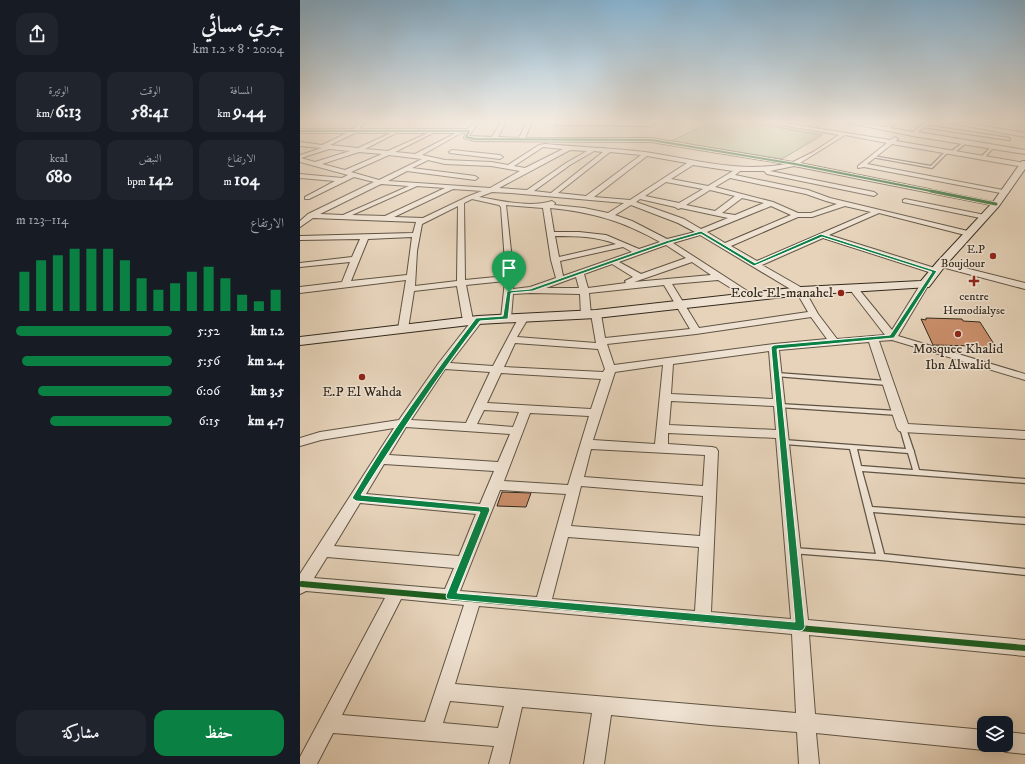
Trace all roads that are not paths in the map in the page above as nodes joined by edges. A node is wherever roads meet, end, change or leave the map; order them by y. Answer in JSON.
{"nodes":[{"id":1,"x":334,"y":158,"type":"edge"},
{"id":2,"x":379,"y":158,"type":"edge"},
{"id":3,"x":422,"y":158,"type":"edge"},
{"id":4,"x":440,"y":158,"type":"edge"},
{"id":5,"x":497,"y":158,"type":"edge"},
{"id":6,"x":523,"y":158,"type":"edge"},
{"id":7,"x":550,"y":158,"type":"edge"},
{"id":8,"x":579,"y":158,"type":"edge"},
{"id":9,"x":600,"y":158,"type":"edge"},
{"id":10,"x":641,"y":158,"type":"edge"},
{"id":11,"x":667,"y":158,"type":"edge"},
{"id":12,"x":768,"y":158,"type":"edge"},
{"id":13,"x":806,"y":158,"type":"edge"},
{"id":14,"x":872,"y":158,"type":"edge"},
{"id":15,"x":877,"y":158,"type":"edge"},
{"id":16,"x":944,"y":158,"type":"edge"},
{"id":17,"x":987,"y":158,"type":"edge"},
{"id":18,"x":300,"y":159,"type":"edge"},
{"id":19,"x":426,"y":159,"type":"junction"},
{"id":20,"x":435,"y":160,"type":"junction"},
{"id":21,"x":693,"y":162,"type":"junction"},
{"id":22,"x":314,"y":164,"type":"junction"},
{"id":23,"x":491,"y":164,"type":"junction"},
{"id":24,"x":795,"y":164,"type":"junction"},
{"id":25,"x":1024,"y":164,"type":"edge"},
{"id":26,"x":863,"y":165,"type":"junction"},
{"id":27,"x":509,"y":167,"type":"junction"},
{"id":28,"x":300,"y":168,"type":"edge"},
{"id":29,"x":405,"y":169,"type":"junction"},
{"id":30,"x":486,"y":169,"type":"dead end"},
{"id":31,"x":526,"y":170,"type":"junction"},
{"id":32,"x":739,"y":170,"type":"junction"},
{"id":33,"x":756,"y":170,"type":"junction"},
{"id":34,"x":344,"y":173,"type":"junction"},
{"id":35,"x":480,"y":174,"type":"dead end"},
{"id":36,"x":353,"y":175,"type":"junction"},
{"id":37,"x":849,"y":175,"type":"junction"},
{"id":38,"x":300,"y":176,"type":"edge"},
{"id":39,"x":730,"y":176,"type":"junction"},
{"id":40,"x":312,"y":178,"type":"junction"},
{"id":41,"x":475,"y":178,"type":"junction"},
{"id":42,"x":932,"y":179,"type":"junction"},
{"id":43,"x":341,"y":180,"type":"junction"},
{"id":44,"x":664,"y":180,"type":"junction"},
{"id":45,"x":300,"y":182,"type":"edge"},
{"id":46,"x":381,"y":182,"type":"junction"},
{"id":47,"x":888,"y":183,"type":"junction"},
{"id":48,"x":416,"y":185,"type":"junction"},
{"id":49,"x":831,"y":186,"type":"junction"},
{"id":50,"x":453,"y":187,"type":"junction"},
{"id":51,"x":466,"y":188,"type":"junction"},
{"id":52,"x":710,"y":188,"type":"junction"},
{"id":53,"x":919,"y":189,"type":"junction"},
{"id":54,"x":492,"y":190,"type":"junction"},
{"id":55,"x":529,"y":192,"type":"junction"},
{"id":56,"x":1006,"y":192,"type":"junction"},
{"id":57,"x":874,"y":194,"type":"junction"},
{"id":58,"x":552,"y":195,"type":"junction"},
{"id":59,"x":741,"y":195,"type":"junction"},
{"id":60,"x":563,"y":196,"type":"junction"},
{"id":61,"x":304,"y":197,"type":"edge"},
{"id":62,"x":471,"y":197,"type":"junction"},
{"id":63,"x":640,"y":197,"type":"junction"},
{"id":64,"x":588,"y":198,"type":"junction"},
{"id":65,"x":340,"y":201,"type":"junction"},
{"id":66,"x":461,"y":202,"type":"junction"},
{"id":67,"x":631,"y":202,"type":"junction"},
{"id":68,"x":501,"y":203,"type":"junction"},
{"id":69,"x":771,"y":203,"type":"junction"},
{"id":70,"x":845,"y":204,"type":"junction"},
{"id":71,"x":996,"y":204,"type":"junction"},
{"id":72,"x":546,"y":206,"type":"junction"},
{"id":73,"x":681,"y":206,"type":"junction"},
{"id":74,"x":862,"y":207,"type":"junction"},
{"id":75,"x":900,"y":208,"type":"junction"},
{"id":76,"x":878,"y":210,"type":"junction"},
{"id":77,"x":665,"y":214,"type":"junction"},
{"id":78,"x":715,"y":214,"type":"junction"},
{"id":79,"x":797,"y":215,"type":"junction"},
{"id":80,"x":300,"y":216,"type":"edge"},
{"id":81,"x":311,"y":216,"type":"junction"},
{"id":82,"x":343,"y":216,"type":"junction"},
{"id":83,"x":610,"y":216,"type":"junction"},
{"id":84,"x":985,"y":217,"type":"junction"},
{"id":85,"x":388,"y":218,"type":"junction"},
{"id":86,"x":737,"y":218,"type":"junction"},
{"id":87,"x":423,"y":220,"type":"junction"},
{"id":88,"x":300,"y":225,"type":"edge"},
{"id":89,"x":701,"y":232,"type":"junction"},
{"id":90,"x":551,"y":234,"type":"junction"},
{"id":91,"x":968,"y":234,"type":"junction"},
{"id":92,"x":416,"y":235,"type":"junction"},
{"id":93,"x":821,"y":235,"type":"junction"},
{"id":94,"x":365,"y":236,"type":"junction"},
{"id":95,"x":300,"y":238,"type":"edge"},
{"id":96,"x":667,"y":242,"type":"junction"},
{"id":97,"x":623,"y":245,"type":"junction"},
{"id":98,"x":724,"y":246,"type":"junction"},
{"id":99,"x":639,"y":252,"type":"junction"},
{"id":100,"x":354,"y":259,"type":"junction"},
{"id":101,"x":692,"y":259,"type":"junction"},
{"id":102,"x":555,"y":260,"type":"junction"},
{"id":103,"x":612,"y":262,"type":"junction"},
{"id":104,"x":300,"y":265,"type":"edge"},
{"id":105,"x":754,"y":265,"type":"junction"},
{"id":106,"x":938,"y":268,"type":"junction"},
{"id":107,"x":579,"y":273,"type":"junction"},
{"id":108,"x":411,"y":277,"type":"junction"},
{"id":109,"x":640,"y":277,"type":"junction"},
{"id":110,"x":718,"y":277,"type":"junction"},
{"id":111,"x":510,"y":278,"type":"junction"},
{"id":112,"x":560,"y":279,"type":"junction"},
{"id":113,"x":668,"y":282,"type":"junction"},
{"id":114,"x":461,"y":283,"type":"junction"},
{"id":115,"x":346,"y":284,"type":"junction"},
{"id":116,"x":925,"y":284,"type":"junction"},
{"id":117,"x":620,"y":286,"type":"junction"},
{"id":118,"x":1025,"y":286,"type":"edge"},
{"id":119,"x":410,"y":289,"type":"junction"},
{"id":120,"x":854,"y":289,"type":"junction"},
{"id":121,"x":300,"y":290,"type":"edge"},
{"id":122,"x":531,"y":290,"type":"junction"},
{"id":123,"x":584,"y":291,"type":"junction"},
{"id":124,"x":801,"y":291,"type":"junction"},
{"id":125,"x":509,"y":292,"type":"junction"},
{"id":126,"x":750,"y":296,"type":"junction"},
{"id":127,"x":680,"y":304,"type":"junction"},
{"id":128,"x":591,"y":314,"type":"junction"},
{"id":129,"x":814,"y":314,"type":"junction"},
{"id":130,"x":524,"y":317,"type":"junction"},
{"id":131,"x":506,"y":318,"type":"junction"},
{"id":132,"x":473,"y":320,"type":"junction"},
{"id":133,"x":403,"y":329,"type":"junction"},
{"id":134,"x":696,"y":331,"type":"junction"},
{"id":135,"x":892,"y":336,"type":"junction"},
{"id":136,"x":873,"y":338,"type":"junction"},
{"id":137,"x":511,"y":340,"type":"junction"},
{"id":138,"x":300,"y":342,"type":"edge"},
{"id":139,"x":834,"y":342,"type":"junction"},
{"id":140,"x":602,"y":344,"type":"junction"},
{"id":141,"x":774,"y":347,"type":"junction"},
{"id":142,"x":668,"y":363,"type":"junction"},
{"id":143,"x":442,"y":366,"type":"junction"},
{"id":144,"x":497,"y":370,"type":"junction"},
{"id":145,"x":609,"y":373,"type":"junction"},
{"id":146,"x":777,"y":375,"type":"junction"},
{"id":147,"x":1025,"y":377,"type":"edge"},
{"id":148,"x":887,"y":382,"type":"junction"},
{"id":149,"x":666,"y":397,"type":"junction"},
{"id":150,"x":780,"y":405,"type":"junction"},
{"id":151,"x":479,"y":406,"type":"junction"},
{"id":152,"x":526,"y":409,"type":"junction"},
{"id":153,"x":898,"y":412,"type":"junction"},
{"id":154,"x":596,"y":413,"type":"junction"},
{"id":155,"x":403,"y":422,"type":"junction"},
{"id":156,"x":470,"y":428,"type":"junction"},
{"id":157,"x":903,"y":428,"type":"junction"},
{"id":158,"x":663,"y":429,"type":"junction"},
{"id":159,"x":518,"y":431,"type":"junction"},
{"id":160,"x":1025,"y":435,"type":"edge"},
{"id":161,"x":783,"y":438,"type":"junction"},
{"id":162,"x":300,"y":442,"type":"edge"},
{"id":163,"x":586,"y":444,"type":"junction"},
{"id":164,"x":853,"y":447,"type":"junction"},
{"id":165,"x":661,"y":448,"type":"junction"},
{"id":166,"x":911,"y":451,"type":"junction"},
{"id":167,"x":380,"y":459,"type":"junction"},
{"id":168,"x":503,"y":467,"type":"junction"},
{"id":169,"x":858,"y":468,"type":"junction"},
{"id":170,"x":917,"y":473,"type":"junction"},
{"id":171,"x":1025,"y":481,"type":"edge"},
{"id":172,"x":496,"y":485,"type":"junction"},
{"id":173,"x":574,"y":486,"type":"junction"},
{"id":174,"x":710,"y":492,"type":"junction"},
{"id":175,"x":356,"y":498,"type":"junction"},
{"id":176,"x":869,"y":509,"type":"junction"},
{"id":177,"x":486,"y":510,"type":"junction"},
{"id":178,"x":1025,"y":521,"type":"edge"},
{"id":179,"x":563,"y":531,"type":"junction"},
{"id":180,"x":707,"y":542,"type":"junction"},
{"id":181,"x":322,"y":551,"type":"junction"},
{"id":182,"x":793,"y":551,"type":"junction"},
{"id":183,"x":881,"y":557,"type":"junction"},
{"id":184,"x":464,"y":563,"type":"junction"},
{"id":185,"x":1025,"y":572,"type":"edge"},
{"id":186,"x":301,"y":585,"type":"edge"},
{"id":187,"x":396,"y":593,"type":"junction"},
{"id":188,"x":450,"y":596,"type":"junction"},
{"id":189,"x":474,"y":598,"type":"junction"},
{"id":190,"x":543,"y":604,"type":"junction"},
{"id":191,"x":704,"y":618,"type":"junction"},
{"id":192,"x":800,"y":627,"type":"junction"},
{"id":193,"x":1025,"y":648,"type":"edge"},
{"id":194,"x":444,"y":692,"type":"junction"},
{"id":195,"x":515,"y":698,"type":"junction"},
{"id":196,"x":603,"y":705,"type":"junction"},
{"id":197,"x":329,"y":723,"type":"junction"},
{"id":198,"x":806,"y":723,"type":"junction"},
{"id":199,"x":431,"y":732,"type":"junction"},
{"id":200,"x":506,"y":738,"type":"junction"},
{"id":201,"x":977,"y":739,"type":"edge"},
{"id":202,"x":1013,"y":743,"type":"edge"},
{"id":203,"x":1025,"y":744,"type":"edge"},
{"id":204,"x":307,"y":764,"type":"edge"},
{"id":205,"x":500,"y":764,"type":"edge"},
{"id":206,"x":594,"y":764,"type":"edge"},
{"id":207,"x":809,"y":764,"type":"edge"}],
"edges":[{"from":1,"to":22,"type":"street"},
{"from":2,"to":34,"type":"street"},
{"from":3,"to":19,"type":"street"},
{"from":4,"to":20,"type":"street"},
{"from":5,"to":23,"type":"street"},
{"from":6,"to":27,"type":"street"},
{"from":7,"to":31,"type":"street"},
{"from":8,"to":55,"type":"street"},
{"from":9,"to":58,"type":"street"},
{"from":10,"to":64,"type":"street"},
{"from":11,"to":21,"type":"street"},
{"from":12,"to":24,"type":"street"},
{"from":13,"to":24,"type":"street"},
{"from":14,"to":26,"type":"street"},
{"from":15,"to":16,"type":"lane"},
{"from":17,"to":25,"type":"street"},
{"from":18,"to":22,"type":"street"},
{"from":19,"to":20,"type":"street"},
{"from":19,"to":29,"type":"street"},
{"from":20,"to":23,"type":"street"},
{"from":21,"to":32,"type":"street"},
{"from":21,"to":44,"type":"street"},
{"from":22,"to":28,"type":"street"},
{"from":22,"to":34,"type":"street"},
{"from":23,"to":27,"type":"street"},
{"from":23,"to":30,"type":"street"},
{"from":24,"to":33,"type":"street"},
{"from":24,"to":37,"type":"street"},
{"from":25,"to":56,"type":"main road"},
{"from":26,"to":37,"type":"street"},
{"from":26,"to":42,"type":"street"},
{"from":27,"to":31,"type":"street"},
{"from":29,"to":41,"type":"street"},
{"from":29,"to":46,"type":"street"},
{"from":31,"to":54,"type":"street"},
{"from":32,"to":33,"type":"street"},
{"from":32,"to":39,"type":"street"},
{"from":33,"to":49,"type":"street"},
{"from":34,"to":36,"type":"street"},
{"from":35,"to":41,"type":"street"},
{"from":36,"to":43,"type":"street"},
{"from":36,"to":46,"type":"street"},
{"from":37,"to":47,"type":"street"},
{"from":37,"to":49,"type":"street"},
{"from":38,"to":40,"type":"street"},
{"from":39,"to":52,"type":"street"},
{"from":39,"to":70,"type":"street"},
{"from":40,"to":43,"type":"street"},
{"from":40,"to":45,"type":"street"},
{"from":41,"to":51,"type":"street"},
{"from":42,"to":53,"type":"street"},
{"from":42,"to":56,"type":"street"},
{"from":43,"to":61,"type":"street"},
{"from":44,"to":52,"type":"street"},
{"from":44,"to":63,"type":"street"},
{"from":46,"to":48,"type":"street"},
{"from":46,"to":65,"type":"street"},
{"from":47,"to":53,"type":"street"},
{"from":47,"to":57,"type":"street"},
{"from":48,"to":50,"type":"street"},
{"from":48,"to":82,"type":"street"},
{"from":49,"to":57,"type":"street"},
{"from":50,"to":51,"type":"street"},
{"from":50,"to":85,"type":"street"},
{"from":51,"to":54,"type":"street"},
{"from":52,"to":59,"type":"street"},
{"from":52,"to":73,"type":"street"},
{"from":53,"to":71,"type":"street"},
{"from":53,"to":75,"type":"street"},
{"from":54,"to":55,"type":"street"},
{"from":54,"to":62,"type":"street"},
{"from":55,"to":58,"type":"street"},
{"from":56,"to":71,"type":"main road"},
{"from":57,"to":74,"type":"street"},
{"from":58,"to":60,"type":"street"},
{"from":59,"to":69,"type":"street"},
{"from":59,"to":78,"type":"street"},
{"from":60,"to":64,"type":"street"},
{"from":60,"to":72,"type":"street"},
{"from":61,"to":65,"type":"street"},
{"from":62,"to":66,"type":"street"},
{"from":62,"to":68,"type":"street"},
{"from":63,"to":67,"type":"street"},
{"from":63,"to":73,"type":"street"},
{"from":64,"to":67,"type":"street"},
{"from":65,"to":81,"type":"street"},
{"from":66,"to":87,"type":"street"},
{"from":66,"to":114,"type":"street"},
{"from":67,"to":77,"type":"street"},
{"from":67,"to":83,"type":"street"},
{"from":68,"to":72,"type":"street"},
{"from":68,"to":111,"type":"street"},
{"from":69,"to":79,"type":"street"},
{"from":69,"to":86,"type":"street"},
{"from":70,"to":74,"type":"street"},
{"from":70,"to":79,"type":"street"},
{"from":71,"to":84,"type":"main road"},
{"from":72,"to":83,"type":"street"},
{"from":72,"to":90,"type":"street"},
{"from":73,"to":77,"type":"street"},
{"from":73,"to":78,"type":"street"},
{"from":74,"to":76,"type":"street"},
{"from":75,"to":76,"type":"street"},
{"from":75,"to":84,"type":"street"},
{"from":75,"to":91,"type":"street"},
{"from":76,"to":93,"type":"street"},
{"from":77,"to":89,"type":"street"},
{"from":78,"to":86,"type":"street"},
{"from":79,"to":98,"type":"street"},
{"from":80,"to":81,"type":"street"},
{"from":81,"to":82,"type":"street"},
{"from":81,"to":88,"type":"street"},
{"from":82,"to":85,"type":"street"},
{"from":83,"to":96,"type":"street"},
{"from":84,"to":91,"type":"main road"},
{"from":85,"to":87,"type":"street"},
{"from":86,"to":89,"type":"street"},
{"from":87,"to":92,"type":"street"},
{"from":89,"to":96,"type":"street"},
{"from":89,"to":98,"type":"street"},
{"from":90,"to":97,"type":"street"},
{"from":90,"to":102,"type":"street"},
{"from":91,"to":106,"type":"main road"},
{"from":92,"to":94,"type":"street"},
{"from":92,"to":108,"type":"street"},
{"from":93,"to":105,"type":"street"},
{"from":93,"to":106,"type":"street"},
{"from":94,"to":95,"type":"street"},
{"from":94,"to":100,"type":"street"},
{"from":96,"to":99,"type":"street"},
{"from":96,"to":101,"type":"street"},
{"from":97,"to":99,"type":"street"},
{"from":97,"to":102,"type":"street"},
{"from":98,"to":105,"type":"street"},
{"from":99,"to":103,"type":"street"},
{"from":100,"to":104,"type":"street"},
{"from":100,"to":115,"type":"street"},
{"from":101,"to":109,"type":"street"},
{"from":101,"to":110,"type":"street"},
{"from":102,"to":112,"type":"street"},
{"from":103,"to":107,"type":"street"},
{"from":103,"to":109,"type":"street"},
{"from":105,"to":124,"type":"street"},
{"from":106,"to":116,"type":"main road"},
{"from":106,"to":118,"type":"street"},
{"from":107,"to":112,"type":"street"},
{"from":107,"to":123,"type":"street"},
{"from":108,"to":115,"type":"street"},
{"from":108,"to":119,"type":"street"},
{"from":109,"to":117,"type":"street"},
{"from":110,"to":113,"type":"street"},
{"from":110,"to":126,"type":"street"},
{"from":111,"to":114,"type":"street"},
{"from":111,"to":125,"type":"street"},
{"from":112,"to":122,"type":"street"},
{"from":113,"to":117,"type":"street"},
{"from":113,"to":127,"type":"street"},
{"from":114,"to":119,"type":"street"},
{"from":114,"to":132,"type":"street"},
{"from":115,"to":121,"type":"street"},
{"from":116,"to":120,"type":"main road"},
{"from":116,"to":135,"type":"street"},
{"from":117,"to":123,"type":"street"},
{"from":119,"to":133,"type":"street"},
{"from":120,"to":124,"type":"main road"},
{"from":120,"to":135,"type":"street"},
{"from":122,"to":123,"type":"street"},
{"from":122,"to":125,"type":"street"},
{"from":123,"to":128,"type":"street"},
{"from":124,"to":126,"type":"main road"},
{"from":124,"to":129,"type":"street"},
{"from":125,"to":131,"type":"street"},
{"from":126,"to":127,"type":"main road"},
{"from":127,"to":128,"type":"main road"},
{"from":127,"to":134,"type":"street"},
{"from":128,"to":130,"type":"main road"},
{"from":128,"to":140,"type":"street"},
{"from":129,"to":134,"type":"street"},
{"from":129,"to":139,"type":"street"},
{"from":130,"to":131,"type":"main road"},
{"from":130,"to":137,"type":"street"},
{"from":131,"to":132,"type":"main road"},
{"from":132,"to":133,"type":"main road"},
{"from":132,"to":143,"type":"street"},
{"from":133,"to":138,"type":"main road"},
{"from":134,"to":140,"type":"street"},
{"from":135,"to":136,"type":"street"},
{"from":135,"to":147,"type":"street"},
{"from":136,"to":139,"type":"street"},
{"from":136,"to":148,"type":"street"},
{"from":137,"to":140,"type":"street"},
{"from":137,"to":144,"type":"street"},
{"from":139,"to":141,"type":"street"},
{"from":140,"to":145,"type":"street"},
{"from":141,"to":142,"type":"street"},
{"from":141,"to":146,"type":"street"},
{"from":142,"to":145,"type":"street"},
{"from":142,"to":149,"type":"street"},
{"from":143,"to":144,"type":"street"},
{"from":143,"to":155,"type":"street"},
{"from":144,"to":145,"type":"street"},
{"from":144,"to":151,"type":"street"},
{"from":145,"to":154,"type":"street"},
{"from":146,"to":148,"type":"lane"},
{"from":146,"to":150,"type":"street"},
{"from":148,"to":153,"type":"street"},
{"from":149,"to":150,"type":"street"},
{"from":149,"to":158,"type":"street"},
{"from":150,"to":153,"type":"lane"},
{"from":150,"to":161,"type":"street"},
{"from":151,"to":152,"type":"street"},
{"from":151,"to":156,"type":"street"},
{"from":152,"to":154,"type":"street"},
{"from":152,"to":159,"type":"street"},
{"from":153,"to":157,"type":"street"},
{"from":154,"to":163,"type":"street"},
{"from":155,"to":156,"type":"street"},
{"from":155,"to":162,"type":"street"},
{"from":155,"to":167,"type":"street"},
{"from":156,"to":159,"type":"street"},
{"from":157,"to":160,"type":"street"},
{"from":157,"to":166,"type":"lane"},
{"from":158,"to":161,"type":"street"},
{"from":158,"to":165,"type":"street"},
{"from":159,"to":168,"type":"street"},
{"from":161,"to":164,"type":"lane"},
{"from":161,"to":182,"type":"street"},
{"from":163,"to":165,"type":"street"},
{"from":163,"to":173,"type":"street"},
{"from":164,"to":166,"type":"lane"},
{"from":164,"to":169,"type":"lane"},
{"from":165,"to":174,"type":"street"},
{"from":166,"to":170,"type":"lane"},
{"from":167,"to":168,"type":"street"},
{"from":167,"to":175,"type":"street"},
{"from":168,"to":172,"type":"street"},
{"from":169,"to":170,"type":"lane"},
{"from":169,"to":176,"type":"lane"},
{"from":170,"to":171,"type":"lane"},
{"from":172,"to":173,"type":"street"},
{"from":172,"to":177,"type":"street"},
{"from":173,"to":174,"type":"street"},
{"from":173,"to":179,"type":"street"},
{"from":174,"to":180,"type":"street"},
{"from":175,"to":177,"type":"street"},
{"from":175,"to":181,"type":"street"},
{"from":176,"to":178,"type":"lane"},
{"from":176,"to":183,"type":"lane"},
{"from":177,"to":184,"type":"street"},
{"from":179,"to":180,"type":"street"},
{"from":179,"to":190,"type":"street"},
{"from":180,"to":191,"type":"street"},
{"from":181,"to":184,"type":"street"},
{"from":181,"to":186,"type":"street"},
{"from":182,"to":183,"type":"lane"},
{"from":182,"to":192,"type":"street"},
{"from":183,"to":185,"type":"lane"},
{"from":184,"to":188,"type":"street"},
{"from":186,"to":187,"type":"street"},
{"from":187,"to":188,"type":"street"},
{"from":187,"to":197,"type":"street"},
{"from":188,"to":189,"type":"street"},
{"from":189,"to":190,"type":"street"},
{"from":189,"to":194,"type":"street"},
{"from":190,"to":191,"type":"street"},
{"from":191,"to":192,"type":"street"},
{"from":192,"to":193,"type":"street"},
{"from":192,"to":198,"type":"street"},
{"from":194,"to":195,"type":"street"},
{"from":194,"to":199,"type":"street"},
{"from":195,"to":196,"type":"street"},
{"from":195,"to":200,"type":"street"},
{"from":196,"to":198,"type":"street"},
{"from":196,"to":206,"type":"street"},
{"from":197,"to":199,"type":"street"},
{"from":197,"to":204,"type":"street"},
{"from":198,"to":201,"type":"street"},
{"from":198,"to":207,"type":"street"},
{"from":199,"to":200,"type":"street"},
{"from":200,"to":205,"type":"street"},
{"from":202,"to":203,"type":"street"}]}
